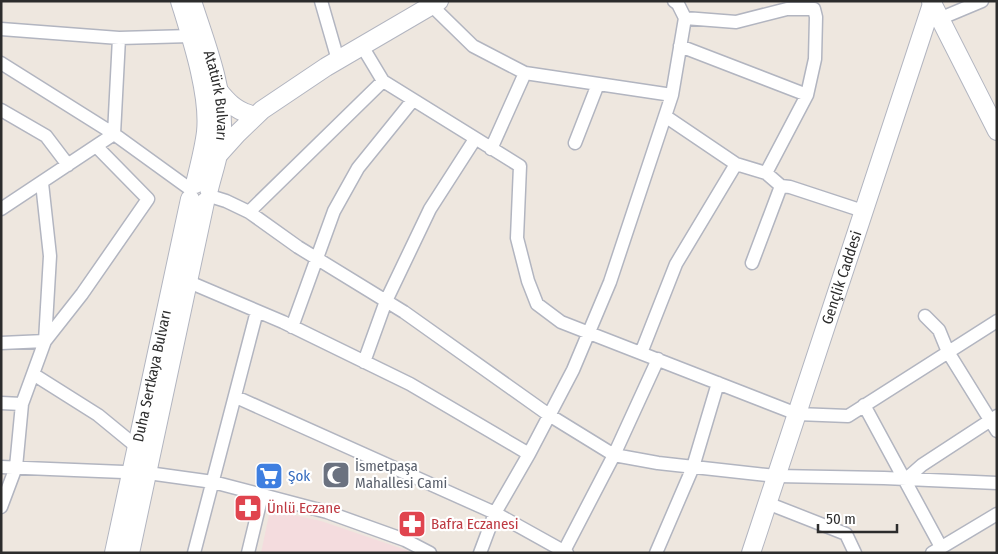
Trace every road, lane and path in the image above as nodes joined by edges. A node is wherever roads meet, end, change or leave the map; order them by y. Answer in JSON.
{"nodes":[{"id":1,"x":180,"y":1,"type":"edge"},
{"id":2,"x":192,"y":1,"type":"edge"},
{"id":3,"x":321,"y":1,"type":"edge"},
{"id":4,"x":674,"y":1,"type":"edge"},
{"id":5,"x":982,"y":1,"type":"edge"},
{"id":6,"x":435,"y":3,"type":"edge"},
{"id":7,"x":787,"y":5,"type":"edge"},
{"id":8,"x":934,"y":6,"type":"edge"},
{"id":9,"x":685,"y":18,"type":"junction"},
{"id":10,"x":1,"y":29,"type":"edge"},
{"id":11,"x":191,"y":36,"type":"junction"},
{"id":12,"x":119,"y":38,"type":"junction"},
{"id":13,"x":362,"y":46,"type":"junction"},
{"id":14,"x":680,"y":46,"type":"junction"},
{"id":15,"x":338,"y":60,"type":"junction"},
{"id":16,"x":1,"y":63,"type":"edge"},
{"id":17,"x":525,"y":73,"type":"junction"},
{"id":18,"x":383,"y":81,"type":"junction"},
{"id":19,"x":598,"y":84,"type":"junction"},
{"id":20,"x":218,"y":90,"type":"junction"},
{"id":21,"x":672,"y":95,"type":"junction"},
{"id":22,"x":807,"y":95,"type":"junction"},
{"id":23,"x":414,"y":100,"type":"junction"},
{"id":24,"x":1,"y":110,"type":"edge"},
{"id":25,"x":255,"y":112,"type":"junction"},
{"id":26,"x":665,"y":116,"type":"junction"},
{"id":27,"x":222,"y":128,"type":"junction"},
{"id":28,"x":997,"y":131,"type":"edge"},
{"id":29,"x":114,"y":134,"type":"junction"},
{"id":30,"x":205,"y":139,"type":"junction"},
{"id":31,"x":475,"y":139,"type":"junction"},
{"id":32,"x":575,"y":143,"type":"dead end"},
{"id":33,"x":96,"y":146,"type":"junction"},
{"id":34,"x":491,"y":149,"type":"junction"},
{"id":35,"x":219,"y":154,"type":"junction"},
{"id":36,"x":736,"y":164,"type":"junction"},
{"id":37,"x":68,"y":165,"type":"junction"},
{"id":38,"x":766,"y":173,"type":"junction"},
{"id":39,"x":42,"y":183,"type":"junction"},
{"id":40,"x":781,"y":186,"type":"junction"},
{"id":41,"x":200,"y":193,"type":"junction"},
{"id":42,"x":1,"y":209,"type":"edge"},
{"id":43,"x":864,"y":211,"type":"junction"},
{"id":44,"x":249,"y":212,"type":"junction"},
{"id":45,"x":317,"y":259,"type":"junction"},
{"id":46,"x":752,"y":263,"type":"dead end"},
{"id":47,"x":188,"y":282,"type":"junction"},
{"id":48,"x":386,"y":300,"type":"junction"},
{"id":49,"x":257,"y":311,"type":"junction"},
{"id":50,"x":925,"y":316,"type":"dead end"},
{"id":51,"x":997,"y":321,"type":"edge"},
{"id":52,"x":292,"y":326,"type":"junction"},
{"id":53,"x":588,"y":332,"type":"junction"},
{"id":54,"x":45,"y":341,"type":"junction"},
{"id":55,"x":1,"y":343,"type":"edge"},
{"id":56,"x":948,"y":352,"type":"junction"},
{"id":57,"x":641,"y":353,"type":"junction"},
{"id":58,"x":658,"y":359,"type":"junction"},
{"id":59,"x":364,"y":362,"type":"junction"},
{"id":60,"x":33,"y":374,"type":"junction"},
{"id":61,"x":718,"y":383,"type":"junction"},
{"id":62,"x":236,"y":396,"type":"junction"},
{"id":63,"x":1,"y":403,"type":"edge"},
{"id":64,"x":22,"y":404,"type":"junction"},
{"id":65,"x":864,"y":405,"type":"junction"},
{"id":66,"x":797,"y":414,"type":"junction"},
{"id":67,"x":549,"y":415,"type":"junction"},
{"id":68,"x":995,"y":422,"type":"edge"},
{"id":69,"x":137,"y":447,"type":"junction"},
{"id":70,"x":529,"y":454,"type":"junction"},
{"id":71,"x":614,"y":456,"type":"junction"},
{"id":72,"x":1,"y":467,"type":"edge"},
{"id":73,"x":693,"y":467,"type":"junction"},
{"id":74,"x":16,"y":468,"type":"junction"},
{"id":75,"x":140,"y":473,"type":"junction"},
{"id":76,"x":776,"y":476,"type":"junction"},
{"id":77,"x":905,"y":480,"type":"junction"},
{"id":78,"x":213,"y":482,"type":"junction"},
{"id":79,"x":997,"y":483,"type":"edge"},
{"id":80,"x":262,"y":495,"type":"junction"},
{"id":81,"x":767,"y":503,"type":"junction"},
{"id":82,"x":1,"y":507,"type":"edge"},
{"id":83,"x":495,"y":514,"type":"junction"},
{"id":84,"x":997,"y":514,"type":"edge"},
{"id":85,"x":937,"y":550,"type":"edge"},
{"id":86,"x":422,"y":551,"type":"edge"},
{"id":87,"x":660,"y":551,"type":"edge"},
{"id":88,"x":565,"y":552,"type":"edge"},
{"id":89,"x":114,"y":553,"type":"edge"},
{"id":90,"x":130,"y":553,"type":"edge"},
{"id":91,"x":194,"y":553,"type":"edge"},
{"id":92,"x":248,"y":553,"type":"edge"},
{"id":93,"x":480,"y":553,"type":"edge"},
{"id":94,"x":751,"y":553,"type":"edge"},
{"id":95,"x":856,"y":553,"type":"edge"}],
"edges":[{"from":1,"to":11,"type":"main road","name":"Duha Sertkaya Bulvarı"},
{"from":2,"to":20,"type":"main road","name":"Atatürk Bulvarı"},
{"from":3,"to":15,"type":"street"},
{"from":4,"to":9,"type":"street"},
{"from":5,"to":8,"type":"street"},
{"from":6,"to":13,"type":"main road"},
{"from":6,"to":17,"type":"street"},
{"from":7,"to":9,"type":"street"},
{"from":7,"to":22,"type":"street"},
{"from":8,"to":28,"type":"main road"},
{"from":8,"to":43,"type":"main road","name":"Gençlik Caddesi"},
{"from":9,"to":14,"type":"street"},
{"from":10,"to":12,"type":"street"},
{"from":11,"to":12,"type":"street"},
{"from":11,"to":30,"type":"main road","name":"Duha Sertkaya Bulvarı"},
{"from":12,"to":29,"type":"street"},
{"from":13,"to":15,"type":"main road"},
{"from":13,"to":18,"type":"street"},
{"from":14,"to":21,"type":"street"},
{"from":14,"to":22,"type":"street"},
{"from":15,"to":25,"type":"main road"},
{"from":16,"to":29,"type":"street"},
{"from":17,"to":19,"type":"street"},
{"from":17,"to":34,"type":"street"},
{"from":18,"to":23,"type":"street"},
{"from":18,"to":44,"type":"street"},
{"from":19,"to":21,"type":"street"},
{"from":19,"to":32,"type":"street"},
{"from":20,"to":25,"type":"main road"},
{"from":20,"to":27,"type":"main road","name":"Atatürk Bulvarı"},
{"from":21,"to":26,"type":"street"},
{"from":22,"to":38,"type":"street"},
{"from":23,"to":31,"type":"street"},
{"from":23,"to":45,"type":"street"},
{"from":24,"to":37,"type":"street"},
{"from":25,"to":27,"type":"main road"},
{"from":25,"to":35,"type":"main road"},
{"from":26,"to":36,"type":"street"},
{"from":26,"to":53,"type":"street"},
{"from":27,"to":30,"type":"main road"},
{"from":27,"to":35,"type":"main road","name":"Atatürk Bulvarı"},
{"from":29,"to":33,"type":"street"},
{"from":29,"to":41,"type":"street"},
{"from":30,"to":41,"type":"main road","name":"Duha Sertkaya Bulvarı"},
{"from":31,"to":34,"type":"street"},
{"from":31,"to":48,"type":"street"},
{"from":33,"to":37,"type":"street"},
{"from":33,"to":54,"type":"street"},
{"from":34,"to":53,"type":"street"},
{"from":35,"to":41,"type":"main road","name":"Atatürk Bulvarı"},
{"from":36,"to":38,"type":"street"},
{"from":36,"to":57,"type":"street"},
{"from":37,"to":39,"type":"street"},
{"from":38,"to":40,"type":"street"},
{"from":39,"to":42,"type":"street"},
{"from":39,"to":54,"type":"street"},
{"from":40,"to":43,"type":"street"},
{"from":40,"to":46,"type":"street"},
{"from":41,"to":44,"type":"street"},
{"from":41,"to":47,"type":"main road","name":"Duha Sertkaya Bulvarı"},
{"from":41,"to":69,"type":"main road","name":"Duha Sertkaya Bulvarı"},
{"from":43,"to":66,"type":"main road","name":"Gençlik Caddesi"},
{"from":44,"to":45,"type":"street"},
{"from":45,"to":48,"type":"street"},
{"from":45,"to":52,"type":"street"},
{"from":47,"to":49,"type":"street"},
{"from":47,"to":75,"type":"main road","name":"Duha Sertkaya Bulvarı"},
{"from":48,"to":59,"type":"street"},
{"from":48,"to":67,"type":"street"},
{"from":49,"to":52,"type":"street"},
{"from":49,"to":62,"type":"street"},
{"from":50,"to":56,"type":"street"},
{"from":51,"to":56,"type":"street"},
{"from":52,"to":59,"type":"street"},
{"from":53,"to":57,"type":"street"},
{"from":53,"to":67,"type":"street"},
{"from":54,"to":55,"type":"street"},
{"from":54,"to":60,"type":"street"},
{"from":56,"to":65,"type":"street"},
{"from":56,"to":68,"type":"street"},
{"from":57,"to":58,"type":"street"},
{"from":58,"to":61,"type":"street"},
{"from":58,"to":71,"type":"street"},
{"from":59,"to":70,"type":"street"},
{"from":60,"to":64,"type":"street"},
{"from":60,"to":69,"type":"street"},
{"from":61,"to":66,"type":"street"},
{"from":61,"to":73,"type":"street"},
{"from":62,"to":78,"type":"street"},
{"from":62,"to":83,"type":"street"},
{"from":63,"to":64,"type":"street"},
{"from":64,"to":74,"type":"street"},
{"from":65,"to":66,"type":"street"},
{"from":65,"to":77,"type":"street"},
{"from":66,"to":76,"type":"main road","name":"Gençlik Caddesi"},
{"from":67,"to":70,"type":"street"},
{"from":67,"to":71,"type":"street"},
{"from":68,"to":77,"type":"street"},
{"from":69,"to":75,"type":"main road","name":"Duha Sertkaya Bulvarı"},
{"from":70,"to":83,"type":"street"},
{"from":71,"to":73,"type":"street"},
{"from":71,"to":88,"type":"street"},
{"from":72,"to":74,"type":"street"},
{"from":73,"to":76,"type":"street"},
{"from":73,"to":87,"type":"street"},
{"from":74,"to":75,"type":"street"},
{"from":74,"to":82,"type":"street"},
{"from":75,"to":78,"type":"street"},
{"from":75,"to":89,"type":"main road","name":"Duha Sertkaya Bulvarı"},
{"from":75,"to":90,"type":"main road","name":"Duha Sertkaya Bulvarı"},
{"from":76,"to":77,"type":"street"},
{"from":76,"to":81,"type":"main road","name":"Gençlik Caddesi"},
{"from":77,"to":79,"type":"street"},
{"from":77,"to":85,"type":"street"},
{"from":78,"to":80,"type":"street"},
{"from":78,"to":91,"type":"street"},
{"from":80,"to":86,"type":"street"},
{"from":80,"to":92,"type":"street"},
{"from":81,"to":94,"type":"main road","name":"Gençlik Caddesi"},
{"from":81,"to":95,"type":"street"},
{"from":83,"to":88,"type":"street"},
{"from":83,"to":93,"type":"street"},
{"from":84,"to":85,"type":"street"}]}
